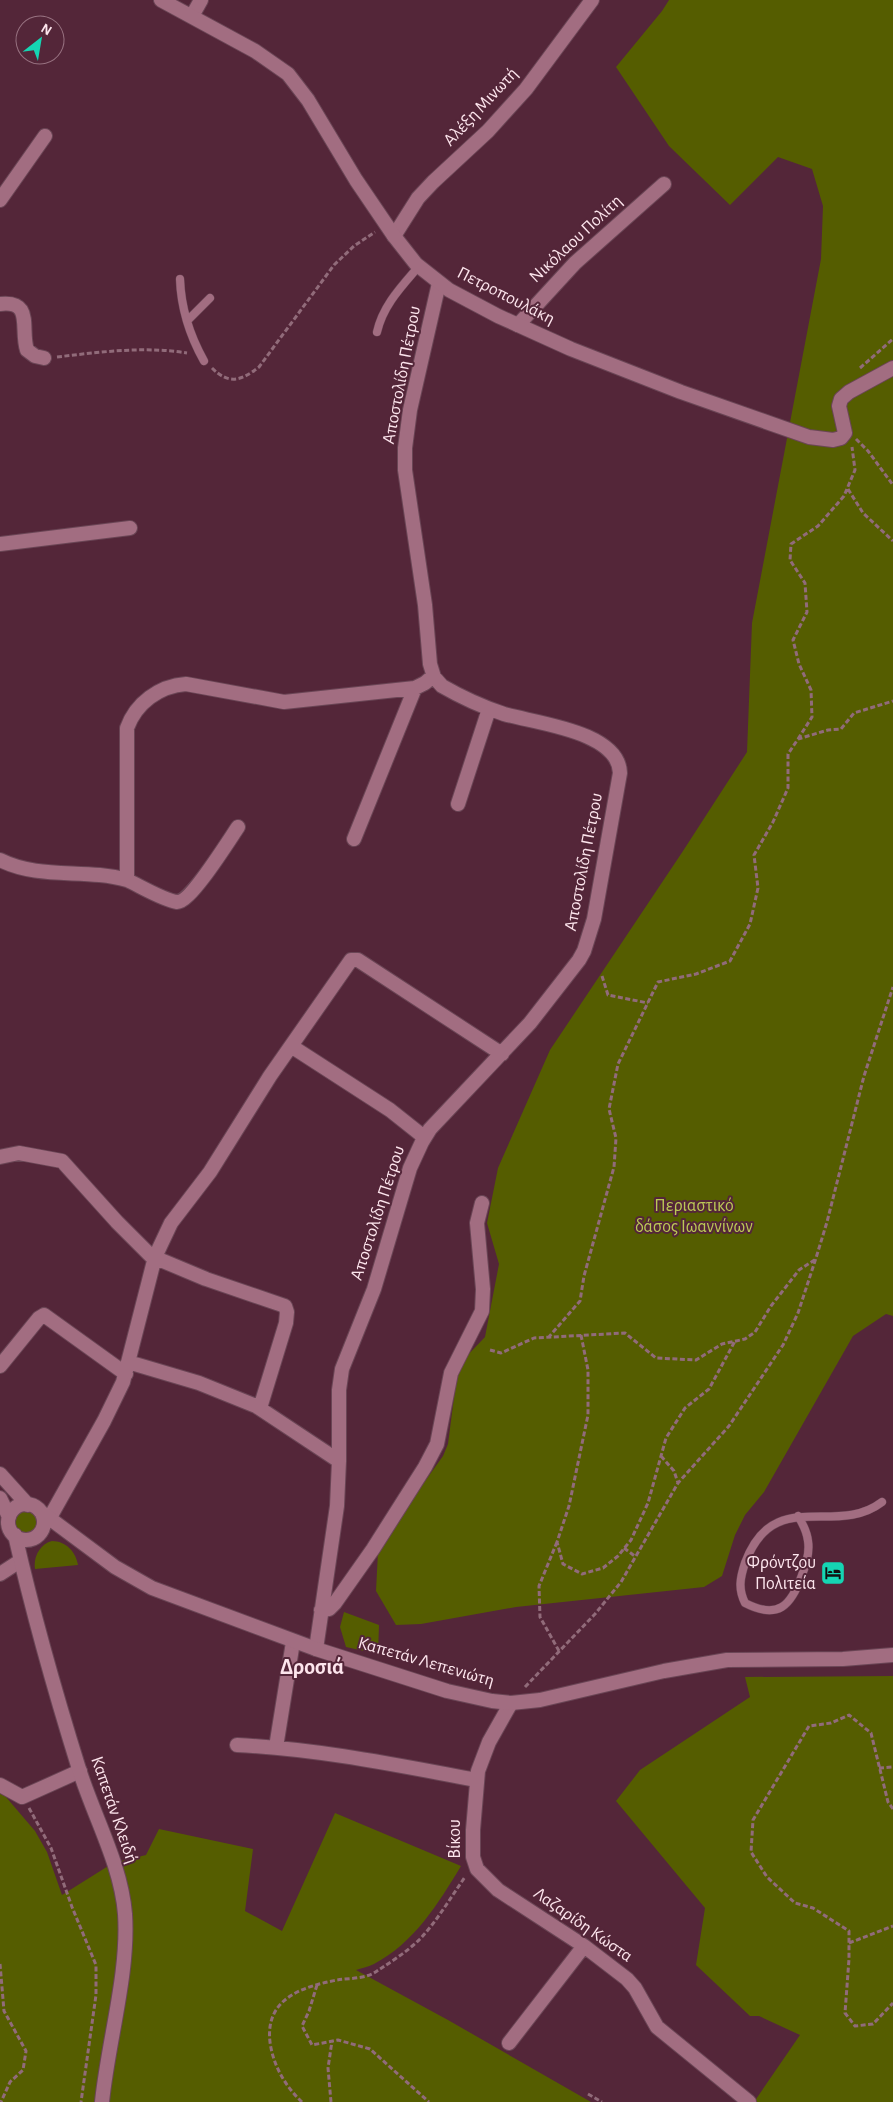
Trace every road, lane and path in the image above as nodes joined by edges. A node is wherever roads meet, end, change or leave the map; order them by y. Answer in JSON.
{"nodes":[{"id":1,"x":161,"y":0,"type":"edge"},
{"id":2,"x":201,"y":0,"type":"edge"},
{"id":3,"x":592,"y":0,"type":"edge"},
{"id":4,"x":192,"y":16,"type":"junction"},
{"id":5,"x":45,"y":136,"type":"dead end"},
{"id":6,"x":664,"y":184,"type":"dead end"},
{"id":7,"x":0,"y":200,"type":"edge"},
{"id":8,"x":385,"y":224,"type":"junction"},
{"id":9,"x":394,"y":236,"type":"junction"},
{"id":10,"x":419,"y":266,"type":"junction"},
{"id":11,"x":180,"y":279,"type":"dead end"},
{"id":12,"x":439,"y":283,"type":"junction"},
{"id":13,"x":210,"y":298,"type":"dead end"},
{"id":14,"x":0,"y":304,"type":"edge"},
{"id":15,"x":187,"y":321,"type":"junction"},
{"id":16,"x":518,"y":325,"type":"junction"},
{"id":17,"x":377,"y":332,"type":"dead end"},
{"id":18,"x":44,"y":358,"type":"joint"},
{"id":19,"x":204,"y":361,"type":"junction"},
{"id":20,"x":893,"y":368,"type":"edge"},
{"id":21,"x":845,"y":430,"type":"junction"},
{"id":22,"x":858,"y":440,"type":"junction"},
{"id":23,"x":893,"y":485,"type":"edge"},
{"id":24,"x":848,"y":488,"type":"junction"},
{"id":25,"x":130,"y":528,"type":"dead end"},
{"id":26,"x":893,"y":541,"type":"edge"},
{"id":27,"x":0,"y":544,"type":"edge"},
{"id":28,"x":433,"y":676,"type":"junction"},
{"id":29,"x":414,"y":688,"type":"junction"},
{"id":30,"x":893,"y":701,"type":"edge"},
{"id":31,"x":489,"y":709,"type":"junction"},
{"id":32,"x":798,"y":739,"type":"junction"},
{"id":33,"x":458,"y":804,"type":"dead end"},
{"id":34,"x":238,"y":827,"type":"dead end"},
{"id":35,"x":354,"y":839,"type":"dead end"},
{"id":36,"x":0,"y":860,"type":"edge"},
{"id":37,"x":127,"y":880,"type":"junction"},
{"id":38,"x":602,"y":976,"type":"dead end"},
{"id":39,"x":893,"y":987,"type":"edge"},
{"id":40,"x":648,"y":1003,"type":"junction"},
{"id":41,"x":291,"y":1046,"type":"junction"},
{"id":42,"x":502,"y":1054,"type":"junction"},
{"id":43,"x":424,"y":1137,"type":"junction"},
{"id":44,"x":0,"y":1157,"type":"edge"},
{"id":45,"x":482,"y":1203,"type":"dead end"},
{"id":46,"x":155,"y":1257,"type":"junction"},
{"id":47,"x":816,"y":1258,"type":"junction"},
{"id":48,"x":580,"y":1335,"type":"junction"},
{"id":49,"x":548,"y":1338,"type":"junction"},
{"id":50,"x":735,"y":1341,"type":"junction"},
{"id":51,"x":490,"y":1350,"type":"dead end"},
{"id":52,"x":0,"y":1366,"type":"edge"},
{"id":53,"x":127,"y":1368,"type":"junction"},
{"id":54,"x":260,"y":1408,"type":"junction"},
{"id":55,"x":660,"y":1456,"type":"junction"},
{"id":56,"x":339,"y":1461,"type":"junction"},
{"id":57,"x":0,"y":1474,"type":"edge"},
{"id":58,"x":678,"y":1483,"type":"junction"},
{"id":59,"x":0,"y":1498,"type":"edge"},
{"id":60,"x":882,"y":1502,"type":"dead end"},
{"id":61,"x":28,"y":1505,"type":"junction"},
{"id":62,"x":5,"y":1515,"type":"edge"},
{"id":63,"x":798,"y":1516,"type":"junction"},
{"id":64,"x":50,"y":1520,"type":"junction"},
{"id":65,"x":37,"y":1535,"type":"junction"},
{"id":66,"x":14,"y":1536,"type":"junction"},
{"id":67,"x":557,"y":1542,"type":"junction"},
{"id":68,"x":624,"y":1548,"type":"junction"},
{"id":69,"x":636,"y":1557,"type":"junction"},
{"id":70,"x":20,"y":1561,"type":"junction"},
{"id":71,"x":0,"y":1574,"type":"edge"},
{"id":72,"x":321,"y":1610,"type":"junction"},
{"id":73,"x":293,"y":1642,"type":"junction"},
{"id":74,"x":316,"y":1650,"type":"junction"},
{"id":75,"x":559,"y":1651,"type":"junction"},
{"id":76,"x":893,"y":1655,"type":"edge"},
{"id":77,"x":511,"y":1703,"type":"junction"},
{"id":78,"x":237,"y":1745,"type":"dead end"},
{"id":79,"x":276,"y":1747,"type":"junction"},
{"id":80,"x":893,"y":1767,"type":"edge"},
{"id":81,"x":878,"y":1768,"type":"junction"},
{"id":82,"x":80,"y":1771,"type":"junction"},
{"id":83,"x":477,"y":1780,"type":"junction"},
{"id":84,"x":0,"y":1785,"type":"edge"},
{"id":85,"x":22,"y":1797,"type":"junction"},
{"id":86,"x":893,"y":1808,"type":"edge"},
{"id":87,"x":475,"y":1866,"type":"junction"},
{"id":88,"x":893,"y":1926,"type":"edge"},
{"id":89,"x":849,"y":1943,"type":"junction"},
{"id":90,"x":584,"y":1946,"type":"junction"},
{"id":91,"x":0,"y":1964,"type":"edge"},
{"id":92,"x":317,"y":1985,"type":"junction"},
{"id":93,"x":893,"y":2003,"type":"edge"},
{"id":94,"x":332,"y":2041,"type":"junction"},
{"id":95,"x":509,"y":2044,"type":"dead end"},
{"id":96,"x":588,"y":2094,"type":"dead end"},
{"id":97,"x":1,"y":2102,"type":"edge"},
{"id":98,"x":80,"y":2102,"type":"edge"},
{"id":99,"x":102,"y":2102,"type":"edge"},
{"id":100,"x":302,"y":2102,"type":"edge"},
{"id":101,"x":331,"y":2102,"type":"edge"},
{"id":102,"x":429,"y":2102,"type":"edge"},
{"id":103,"x":602,"y":2102,"type":"edge"},
{"id":104,"x":749,"y":2102,"type":"edge"}],
"edges":[{"from":1,"to":4,"type":"street","name":"Πετροπουλάκη"},
{"from":2,"to":4,"type":"street"},
{"from":3,"to":9,"type":"street","name":"Αλέξη Μινωτή"},
{"from":4,"to":8,"type":"street","name":"Πετροπουλάκη"},
{"from":5,"to":7,"type":"street"},
{"from":6,"to":16,"type":"street","name":"Νικόλαου Πολίτη"},
{"from":8,"to":9,"type":"street","name":"Πετροπουλάκη"},
{"from":8,"to":19,"type":"path"},
{"from":9,"to":10,"type":"street","name":"Πετροπουλάκη"},
{"from":10,"to":12,"type":"street","name":"Πετροπουλάκη"},
{"from":10,"to":17,"type":"lane"},
{"from":11,"to":15,"type":"lane"},
{"from":12,"to":16,"type":"street","name":"Πετροπουλάκη"},
{"from":12,"to":28,"type":"street","name":"Αποστολίδη Πέτρου"},
{"from":13,"to":15,"type":"lane"},
{"from":14,"to":18,"type":"street"},
{"from":15,"to":19,"type":"lane"},
{"from":16,"to":21,"type":"street","name":"Πετροπουλάκη"},
{"from":18,"to":19,"type":"path"},
{"from":20,"to":21,"type":"street"},
{"from":21,"to":22,"type":"path"},
{"from":22,"to":23,"type":"path"},
{"from":22,"to":24,"type":"path"},
{"from":24,"to":26,"type":"path"},
{"from":24,"to":32,"type":"path"},
{"from":25,"to":27,"type":"street"},
{"from":28,"to":29,"type":"street"},
{"from":28,"to":31,"type":"street","name":"Αποστολίδη Πέτρου"},
{"from":29,"to":35,"type":"street"},
{"from":29,"to":37,"type":"street"},
{"from":30,"to":32,"type":"path"},
{"from":31,"to":33,"type":"street"},
{"from":31,"to":42,"type":"street","name":"Αποστολίδη Πέτρου"},
{"from":32,"to":40,"type":"path"},
{"from":34,"to":37,"type":"street"},
{"from":36,"to":37,"type":"street"},
{"from":38,"to":40,"type":"path"},
{"from":39,"to":47,"type":"path"},
{"from":40,"to":49,"type":"path"},
{"from":41,"to":42,"type":"street"},
{"from":41,"to":43,"type":"street"},
{"from":41,"to":46,"type":"street"},
{"from":42,"to":43,"type":"street","name":"Αποστολίδη Πέτρου"},
{"from":43,"to":56,"type":"street","name":"Αποστολίδη Πέτρου"},
{"from":44,"to":46,"type":"street"},
{"from":45,"to":72,"type":"street"},
{"from":46,"to":53,"type":"street"},
{"from":46,"to":54,"type":"street"},
{"from":47,"to":50,"type":"path"},
{"from":47,"to":58,"type":"path"},
{"from":48,"to":49,"type":"path"},
{"from":48,"to":50,"type":"path"},
{"from":48,"to":67,"type":"path"},
{"from":49,"to":51,"type":"path"},
{"from":50,"to":55,"type":"path"},
{"from":52,"to":53,"type":"street"},
{"from":53,"to":54,"type":"street"},
{"from":53,"to":64,"type":"street"},
{"from":54,"to":56,"type":"street"},
{"from":55,"to":58,"type":"path"},
{"from":55,"to":68,"type":"path"},
{"from":56,"to":72,"type":"street","name":"Αποστολίδη Πέτρου"},
{"from":57,"to":61,"type":"street"},
{"from":58,"to":69,"type":"path"},
{"from":59,"to":62,"type":"street"},
{"from":60,"to":63,"type":"lane"},
{"from":61,"to":62,"type":"street"},
{"from":61,"to":64,"type":"street"},
{"from":62,"to":66,"type":"street"},
{"from":63,"to":63,"type":"lane"},
{"from":64,"to":65,"type":"street"},
{"from":64,"to":73,"type":"street","name":"Καπετάν Λεπενιώτη"},
{"from":65,"to":66,"type":"street"},
{"from":65,"to":70,"type":"street"},
{"from":66,"to":70,"type":"street","name":"Καπετάν Κλειδή"},
{"from":67,"to":68,"type":"path"},
{"from":67,"to":75,"type":"path"},
{"from":68,"to":69,"type":"path"},
{"from":69,"to":75,"type":"path"},
{"from":70,"to":71,"type":"street"},
{"from":70,"to":82,"type":"street","name":"Καπετάν Κλειδή"},
{"from":72,"to":74,"type":"street","name":"Αποστολίδη Πέτρου"},
{"from":73,"to":74,"type":"street","name":"Καπετάν Λεπενιώτη"},
{"from":73,"to":79,"type":"street"},
{"from":74,"to":77,"type":"street","name":"Καπετάν Λεπενιώτη"},
{"from":75,"to":77,"type":"path"},
{"from":76,"to":77,"type":"street","name":"Καπετάν Λεπενιώτη"},
{"from":77,"to":83,"type":"street","name":"Βίκου"},
{"from":78,"to":79,"type":"street"},
{"from":79,"to":83,"type":"street"},
{"from":80,"to":81,"type":"path"},
{"from":81,"to":86,"type":"path"},
{"from":81,"to":89,"type":"path"},
{"from":82,"to":85,"type":"street"},
{"from":82,"to":99,"type":"street","name":"Καπετάν Κλειδή"},
{"from":83,"to":87,"type":"street","name":"Βίκου"},
{"from":84,"to":85,"type":"street"},
{"from":85,"to":98,"type":"path"},
{"from":87,"to":90,"type":"street","name":"Λαζαρίδη Κώστα"},
{"from":87,"to":92,"type":"path","name":"Βίκου"},
{"from":88,"to":89,"type":"path"},
{"from":89,"to":93,"type":"path"},
{"from":90,"to":95,"type":"street"},
{"from":90,"to":104,"type":"street","name":"Λαζαρίδη Κώστα"},
{"from":91,"to":97,"type":"path"},
{"from":92,"to":94,"type":"path"},
{"from":92,"to":100,"type":"path"},
{"from":94,"to":101,"type":"path"},
{"from":94,"to":102,"type":"path"},
{"from":96,"to":103,"type":"path"}]}
